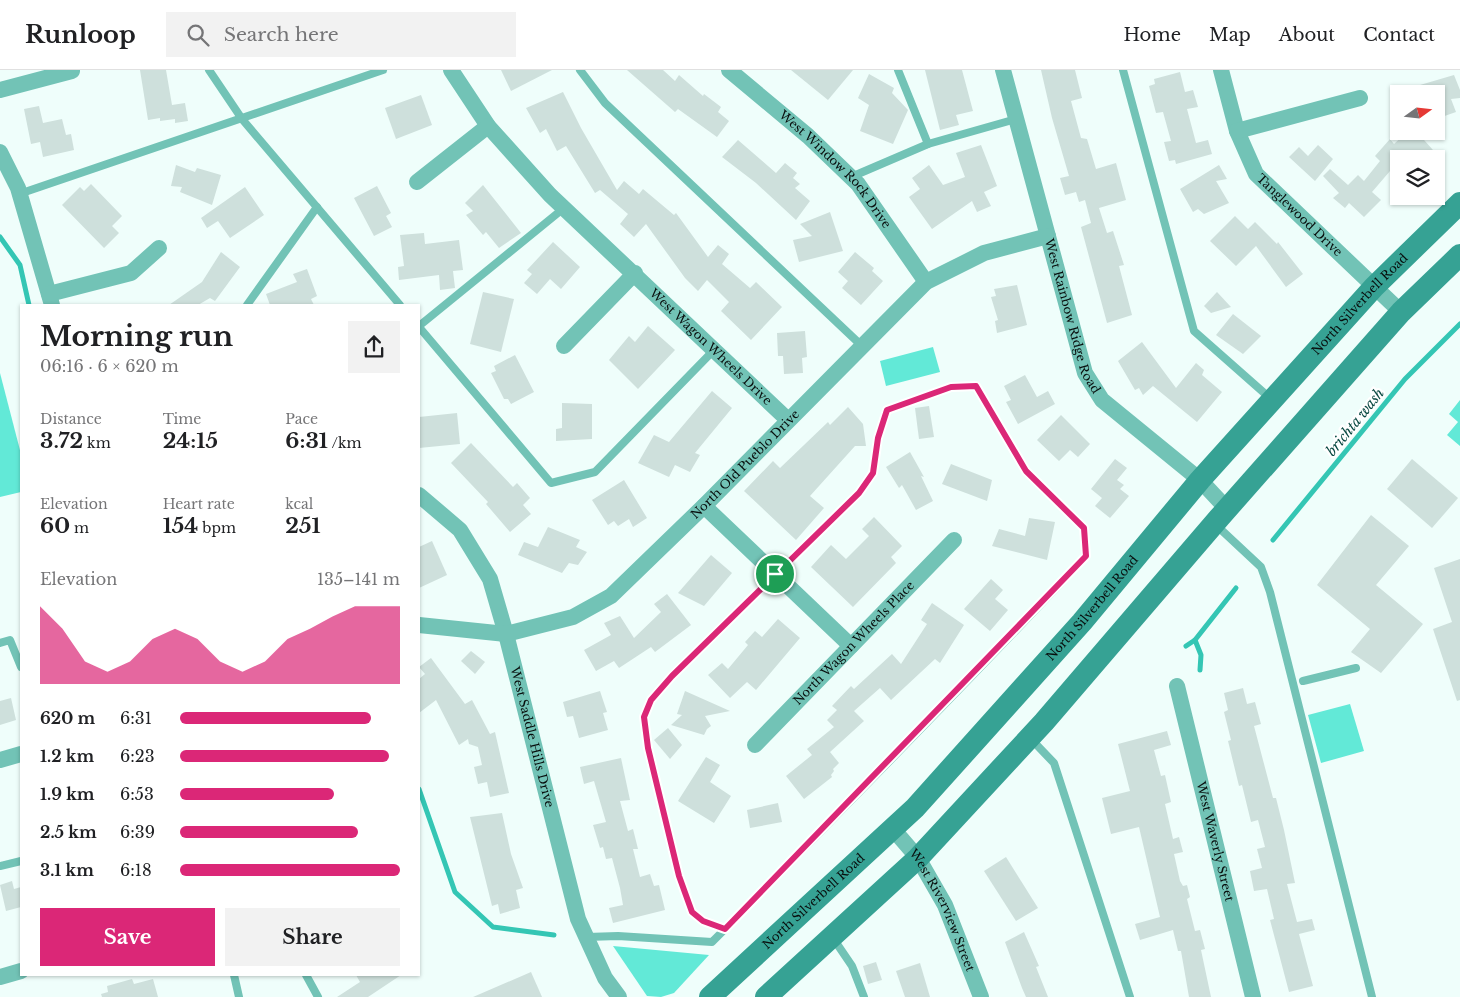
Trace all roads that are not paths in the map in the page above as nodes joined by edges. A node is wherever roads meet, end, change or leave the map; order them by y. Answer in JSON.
{"nodes":[{"id":1,"x":209,"y":70,"type":"edge"},
{"id":2,"x":383,"y":70,"type":"edge"},
{"id":3,"x":451,"y":70,"type":"edge"},
{"id":4,"x":580,"y":70,"type":"edge"},
{"id":5,"x":729,"y":70,"type":"edge"},
{"id":6,"x":898,"y":70,"type":"edge"},
{"id":7,"x":1003,"y":70,"type":"edge"},
{"id":8,"x":1124,"y":70,"type":"edge"},
{"id":9,"x":1221,"y":70,"type":"edge"},
{"id":10,"x":72,"y":71,"type":"edge"},
{"id":11,"x":0,"y":90,"type":"edge"},
{"id":12,"x":1360,"y":98,"type":"dead end"},
{"id":13,"x":1016,"y":118,"type":"junction"},
{"id":14,"x":242,"y":119,"type":"junction"},
{"id":15,"x":488,"y":126,"type":"junction"},
{"id":16,"x":1237,"y":131,"type":"junction"},
{"id":17,"x":928,"y":144,"type":"junction"},
{"id":18,"x":0,"y":152,"type":"edge"},
{"id":19,"x":851,"y":177,"type":"junction"},
{"id":20,"x":417,"y":182,"type":"dead end"},
{"id":21,"x":19,"y":194,"type":"junction"},
{"id":22,"x":1460,"y":203,"type":"edge"},
{"id":23,"x":317,"y":207,"type":"junction"},
{"id":24,"x":564,"y":208,"type":"junction"},
{"id":25,"x":1048,"y":236,"type":"junction"},
{"id":26,"x":159,"y":248,"type":"dead end"},
{"id":27,"x":1460,"y":255,"type":"edge"},
{"id":28,"x":635,"y":273,"type":"junction"},
{"id":29,"x":926,"y":282,"type":"junction"},
{"id":30,"x":1374,"y":287,"type":"junction"},
{"id":31,"x":51,"y":299,"type":"edge"},
{"id":32,"x":248,"y":304,"type":"edge"},
{"id":33,"x":399,"y":304,"type":"edge"},
{"id":34,"x":1401,"y":312,"type":"junction"},
{"id":35,"x":420,"y":325,"type":"edge"},
{"id":36,"x":420,"y":327,"type":"edge"},
{"id":37,"x":564,"y":346,"type":"dead end"},
{"id":38,"x":862,"y":346,"type":"junction"},
{"id":39,"x":714,"y":349,"type":"junction"},
{"id":40,"x":1272,"y":400,"type":"junction"},
{"id":41,"x":788,"y":420,"type":"junction"},
{"id":42,"x":1200,"y":480,"type":"junction"},
{"id":43,"x":420,"y":496,"type":"edge"},
{"id":44,"x":704,"y":506,"type":"junction"},
{"id":45,"x":1221,"y":516,"type":"junction"},
{"id":46,"x":954,"y":540,"type":"dead end"},
{"id":47,"x":775,"y":574,"type":"junction"},
{"id":48,"x":420,"y":625,"type":"edge"},
{"id":49,"x":506,"y":634,"type":"junction"},
{"id":50,"x":0,"y":643,"type":"edge"},
{"id":51,"x":851,"y":646,"type":"junction"},
{"id":52,"x":20,"y":665,"type":"edge"},
{"id":53,"x":1356,"y":668,"type":"dead end"},
{"id":54,"x":1303,"y":682,"type":"dead end"},
{"id":55,"x":1177,"y":686,"type":"dead end"},
{"id":56,"x":1030,"y":737,"type":"junction"},
{"id":57,"x":755,"y":745,"type":"dead end"},
{"id":58,"x":20,"y":754,"type":"edge"},
{"id":59,"x":0,"y":760,"type":"edge"},
{"id":60,"x":893,"y":829,"type":"junction"},
{"id":61,"x":918,"y":858,"type":"junction"},
{"id":62,"x":20,"y":861,"type":"edge"},
{"id":63,"x":0,"y":866,"type":"edge"},
{"id":64,"x":725,"y":929,"type":"junction"},
{"id":65,"x":587,"y":937,"type":"junction"},
{"id":66,"x":832,"y":937,"type":"junction"},
{"id":67,"x":20,"y":971,"type":"edge"},
{"id":68,"x":234,"y":976,"type":"edge"},
{"id":69,"x":307,"y":976,"type":"edge"},
{"id":70,"x":0,"y":977,"type":"edge"},
{"id":71,"x":239,"y":997,"type":"edge"},
{"id":72,"x":318,"y":997,"type":"edge"},
{"id":73,"x":619,"y":997,"type":"edge"},
{"id":74,"x":710,"y":997,"type":"edge"},
{"id":75,"x":766,"y":997,"type":"edge"},
{"id":76,"x":864,"y":997,"type":"edge"},
{"id":77,"x":981,"y":997,"type":"edge"},
{"id":78,"x":1130,"y":997,"type":"edge"},
{"id":79,"x":1254,"y":997,"type":"edge"},
{"id":80,"x":1372,"y":997,"type":"edge"}],
"edges":[{"from":1,"to":14,"type":"lane"},
{"from":2,"to":14,"type":"lane"},
{"from":3,"to":15,"type":"street","name":"West Wagon Wheels Drive"},
{"from":4,"to":38,"type":"lane"},
{"from":5,"to":19,"type":"street","name":"West Window Rock Drive"},
{"from":6,"to":17,"type":"lane"},
{"from":7,"to":13,"type":"street","name":"West Rainbow Ridge Road"},
{"from":8,"to":40,"type":"lane"},
{"from":9,"to":16,"type":"street","name":"Tanglewood Drive"},
{"from":10,"to":11,"type":"street"},
{"from":12,"to":16,"type":"street"},
{"from":13,"to":17,"type":"lane"},
{"from":13,"to":25,"type":"street","name":"West Rainbow Ridge Road"},
{"from":14,"to":21,"type":"lane"},
{"from":14,"to":23,"type":"lane"},
{"from":15,"to":20,"type":"street"},
{"from":15,"to":24,"type":"street","name":"West Wagon Wheels Drive"},
{"from":16,"to":30,"type":"street","name":"Tanglewood Drive"},
{"from":17,"to":19,"type":"lane"},
{"from":18,"to":21,"type":"street"},
{"from":19,"to":29,"type":"street","name":"West Window Rock Drive"},
{"from":21,"to":31,"type":"street"},
{"from":22,"to":30,"type":"main road","name":"North Silverbell Road"},
{"from":23,"to":32,"type":"lane"},
{"from":23,"to":33,"type":"lane"},
{"from":24,"to":28,"type":"street","name":"West Wagon Wheels Drive"},
{"from":24,"to":35,"type":"lane"},
{"from":25,"to":29,"type":"street","name":"North Old Pueblo Drive"},
{"from":25,"to":42,"type":"street","name":"West Rainbow Ridge Road"},
{"from":26,"to":31,"type":"street"},
{"from":27,"to":34,"type":"main road"},
{"from":28,"to":37,"type":"street"},
{"from":28,"to":39,"type":"street","name":"West Wagon Wheels Drive"},
{"from":29,"to":38,"type":"street","name":"North Old Pueblo Drive"},
{"from":30,"to":34,"type":"street","name":"Tanglewood Drive"},
{"from":30,"to":40,"type":"main road","name":"North Silverbell Road"},
{"from":34,"to":45,"type":"main road"},
{"from":36,"to":39,"type":"lane"},
{"from":38,"to":41,"type":"street","name":"North Old Pueblo Drive"},
{"from":39,"to":41,"type":"street","name":"West Wagon Wheels Drive"},
{"from":40,"to":42,"type":"main road","name":"North Silverbell Road"},
{"from":41,"to":44,"type":"street","name":"North Old Pueblo Drive"},
{"from":42,"to":45,"type":"street","name":"West Rainbow Ridge Road"},
{"from":42,"to":60,"type":"main road","name":"North Silverbell Road"},
{"from":43,"to":49,"type":"street","name":"West Saddle Hills Drive"},
{"from":44,"to":47,"type":"street"},
{"from":44,"to":49,"type":"street","name":"North Old Pueblo Drive"},
{"from":45,"to":56,"type":"main road"},
{"from":45,"to":80,"type":"lane"},
{"from":46,"to":51,"type":"street","name":"North Wagon Wheels Place"},
{"from":47,"to":51,"type":"street"},
{"from":47,"to":64,"type":"lane"},
{"from":47,"to":64,"type":"lane"},
{"from":48,"to":49,"type":"street","name":"North Old Pueblo Drive"},
{"from":49,"to":65,"type":"street","name":"West Saddle Hills Drive"},
{"from":50,"to":52,"type":"lane"},
{"from":51,"to":57,"type":"street","name":"North Wagon Wheels Place"},
{"from":53,"to":54,"type":"lane"},
{"from":55,"to":79,"type":"street","name":"West Waverly Street"},
{"from":56,"to":61,"type":"main road"},
{"from":56,"to":78,"type":"lane"},
{"from":58,"to":59,"type":"street"},
{"from":60,"to":61,"type":"street","name":"West Riverview Street"},
{"from":60,"to":74,"type":"main road","name":"North Silverbell Road"},
{"from":61,"to":66,"type":"main road"},
{"from":61,"to":77,"type":"street","name":"West Riverview Street"},
{"from":62,"to":63,"type":"lane"},
{"from":64,"to":65,"type":"lane"},
{"from":65,"to":73,"type":"street","name":"West Saddle Hills Drive"},
{"from":66,"to":75,"type":"main road"},
{"from":66,"to":76,"type":"lane"},
{"from":67,"to":70,"type":"street"},
{"from":68,"to":71,"type":"lane"},
{"from":69,"to":72,"type":"lane"}]}
